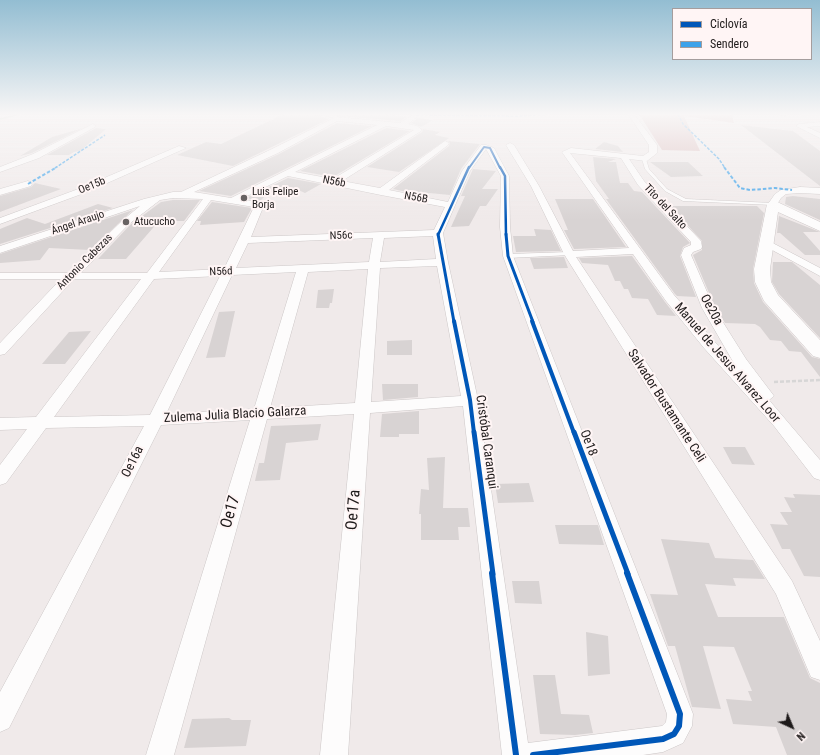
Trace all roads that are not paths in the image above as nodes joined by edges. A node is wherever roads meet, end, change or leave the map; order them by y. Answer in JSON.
{"nodes":[{"id":1,"x":49,"y":149,"type":"edge"},
{"id":2,"x":179,"y":149,"type":"edge"},
{"id":3,"x":278,"y":149,"type":"edge"},
{"id":4,"x":335,"y":149,"type":"edge"},
{"id":5,"x":388,"y":149,"type":"edge"},
{"id":6,"x":436,"y":149,"type":"edge"},
{"id":7,"x":482,"y":149,"type":"edge"},
{"id":8,"x":491,"y":149,"type":"edge"},
{"id":9,"x":513,"y":149,"type":"edge"},
{"id":10,"x":653,"y":149,"type":"edge"},
{"id":11,"x":623,"y":156,"type":"junction"},
{"id":12,"x":644,"y":159,"type":"junction"},
{"id":13,"x":0,"y":170,"type":"edge"},
{"id":14,"x":288,"y":173,"type":"junction"},
{"id":15,"x":335,"y":182,"type":"junction"},
{"id":16,"x":28,"y":184,"type":"dead end"},
{"id":17,"x":820,"y":191,"type":"edge"},
{"id":18,"x":0,"y":192,"type":"edge"},
{"id":19,"x":380,"y":192,"type":"junction"},
{"id":20,"x":183,"y":194,"type":"junction"},
{"id":21,"x":203,"y":196,"type":"junction"},
{"id":22,"x":157,"y":198,"type":"junction"},
{"id":23,"x":231,"y":201,"type":"junction"},
{"id":24,"x":256,"y":203,"type":"joint"},
{"id":25,"x":773,"y":204,"type":"junction"},
{"id":26,"x":451,"y":205,"type":"junction"},
{"id":27,"x":0,"y":221,"type":"edge"},
{"id":28,"x":820,"y":227,"type":"edge"},
{"id":29,"x":438,"y":233,"type":"junction"},
{"id":30,"x":379,"y":235,"type":"junction"},
{"id":31,"x":244,"y":240,"type":"junction"},
{"id":32,"x":767,"y":243,"type":"junction"},
{"id":33,"x":0,"y":250,"type":"edge"},
{"id":34,"x":635,"y":251,"type":"junction"},
{"id":35,"x":569,"y":254,"type":"junction"},
{"id":36,"x":686,"y":255,"type":"joint"},
{"id":37,"x":508,"y":256,"type":"junction"},
{"id":38,"x":442,"y":262,"type":"junction"},
{"id":39,"x":374,"y":266,"type":"junction"},
{"id":40,"x":303,"y":269,"type":"junction"},
{"id":41,"x":228,"y":272,"type":"junction"},
{"id":42,"x":820,"y":273,"type":"edge"},
{"id":43,"x":0,"y":276,"type":"edge"},
{"id":44,"x":149,"y":276,"type":"junction"},
{"id":45,"x":70,"y":277,"type":"junction"},
{"id":46,"x":0,"y":351,"type":"edge"},
{"id":47,"x":820,"y":352,"type":"edge"},
{"id":48,"x":470,"y":400,"type":"junction"},
{"id":49,"x":363,"y":408,"type":"junction"},
{"id":50,"x":260,"y":413,"type":"junction"},
{"id":51,"x":155,"y":420,"type":"junction"},
{"id":52,"x":780,"y":422,"type":"junction"},
{"id":53,"x":0,"y":424,"type":"edge"},
{"id":54,"x":39,"y":424,"type":"junction"},
{"id":55,"x":820,"y":473,"type":"edge"},
{"id":56,"x":0,"y":478,"type":"edge"},
{"id":57,"x":820,"y":668,"type":"edge"},
{"id":58,"x":0,"y":719,"type":"edge"},
{"id":59,"x":160,"y":755,"type":"edge"},
{"id":60,"x":334,"y":755,"type":"edge"},
{"id":61,"x":516,"y":755,"type":"edge"},
{"id":62,"x":533,"y":755,"type":"edge"}],
"edges":[{"from":1,"to":13,"type":"street"},
{"from":2,"to":27,"type":"street","name":"Oe15b"},
{"from":3,"to":20,"type":"street","name":"Antonio Cabezas"},
{"from":4,"to":14,"type":"street"},
{"from":5,"to":15,"type":"street"},
{"from":6,"to":19,"type":"street"},
{"from":7,"to":26,"type":"street","name":"Oe18"},
{"from":8,"to":37,"type":"street","name":"Oe18"},
{"from":9,"to":35,"type":"street","name":"Salvador Bustamante Celi"},
{"from":10,"to":12,"type":"street"},
{"from":11,"to":12,"type":"street"},
{"from":11,"to":34,"type":"street","name":"Manuel de Jesus Alvarez Loor"},
{"from":11,"to":36,"type":"street","name":"Tito del Salto"},
{"from":12,"to":25,"type":"lane"},
{"from":14,"to":15,"type":"street","name":"N56b"},
{"from":14,"to":23,"type":"street"},
{"from":15,"to":19,"type":"street","name":"N56b"},
{"from":16,"to":18,"type":"street"},
{"from":17,"to":25,"type":"street"},
{"from":19,"to":26,"type":"street","name":"N56B"},
{"from":20,"to":21,"type":"street","name":"Antonio Cabezas"},
{"from":20,"to":22,"type":"street","name":"Antonio Cabezas"},
{"from":21,"to":23,"type":"street","name":"Antonio Cabezas"},
{"from":21,"to":44,"type":"street"},
{"from":22,"to":33,"type":"street","name":"Ángel Araujo"},
{"from":22,"to":45,"type":"street","name":"Antonio Cabezas"},
{"from":23,"to":24,"type":"street","name":"Antonio Cabezas"},
{"from":24,"to":31,"type":"street","name":"Oe16a"},
{"from":25,"to":28,"type":"street"},
{"from":25,"to":32,"type":"street"},
{"from":26,"to":29,"type":"street"},
{"from":29,"to":30,"type":"street","name":"N56c"},
{"from":29,"to":38,"type":"street","name":"Cristóbal Caranqui"},
{"from":30,"to":31,"type":"street","name":"N56c"},
{"from":30,"to":39,"type":"street","name":"Oe17a"},
{"from":31,"to":41,"type":"street","name":"Oe16a"},
{"from":32,"to":42,"type":"street"},
{"from":32,"to":47,"type":"street"},
{"from":34,"to":35,"type":"street"},
{"from":34,"to":52,"type":"street","name":"Manuel de Jesus Alvarez Loor"},
{"from":35,"to":37,"type":"lane"},
{"from":35,"to":57,"type":"street","name":"Salvador Bustamante Celi"},
{"from":36,"to":52,"type":"street","name":"Oe20a"},
{"from":37,"to":62,"type":"street","name":"Oe18"},
{"from":38,"to":39,"type":"street","name":"N56d"},
{"from":38,"to":48,"type":"street","name":"Cristóbal Caranqui"},
{"from":39,"to":40,"type":"street","name":"N56d"},
{"from":39,"to":49,"type":"street","name":"Oe17a"},
{"from":40,"to":41,"type":"street","name":"N56d"},
{"from":40,"to":50,"type":"street","name":"Oe17"},
{"from":41,"to":44,"type":"street","name":"N56d"},
{"from":41,"to":51,"type":"street","name":"Oe16a"},
{"from":43,"to":45,"type":"street","name":"N56d"},
{"from":44,"to":45,"type":"street","name":"N56d"},
{"from":44,"to":54,"type":"street"},
{"from":45,"to":46,"type":"street","name":"Antonio Cabezas"},
{"from":48,"to":49,"type":"street","name":"Zulema Julia Blacio Galarza"},
{"from":48,"to":61,"type":"street","name":"Cristóbal Caranqui"},
{"from":49,"to":50,"type":"street","name":"Zulema Julia Blacio Galarza"},
{"from":49,"to":60,"type":"street","name":"Oe17a"},
{"from":50,"to":51,"type":"street","name":"Zulema Julia Blacio Galarza"},
{"from":50,"to":59,"type":"street","name":"Oe17"},
{"from":51,"to":54,"type":"street","name":"Zulema Julia Blacio Galarza"},
{"from":51,"to":58,"type":"street","name":"Oe16a"},
{"from":52,"to":55,"type":"street","name":"Manuel de Jesus Alvarez Loor"},
{"from":53,"to":54,"type":"street","name":"Zulema Julia Blacio Galarza"},
{"from":54,"to":56,"type":"street"}]}
